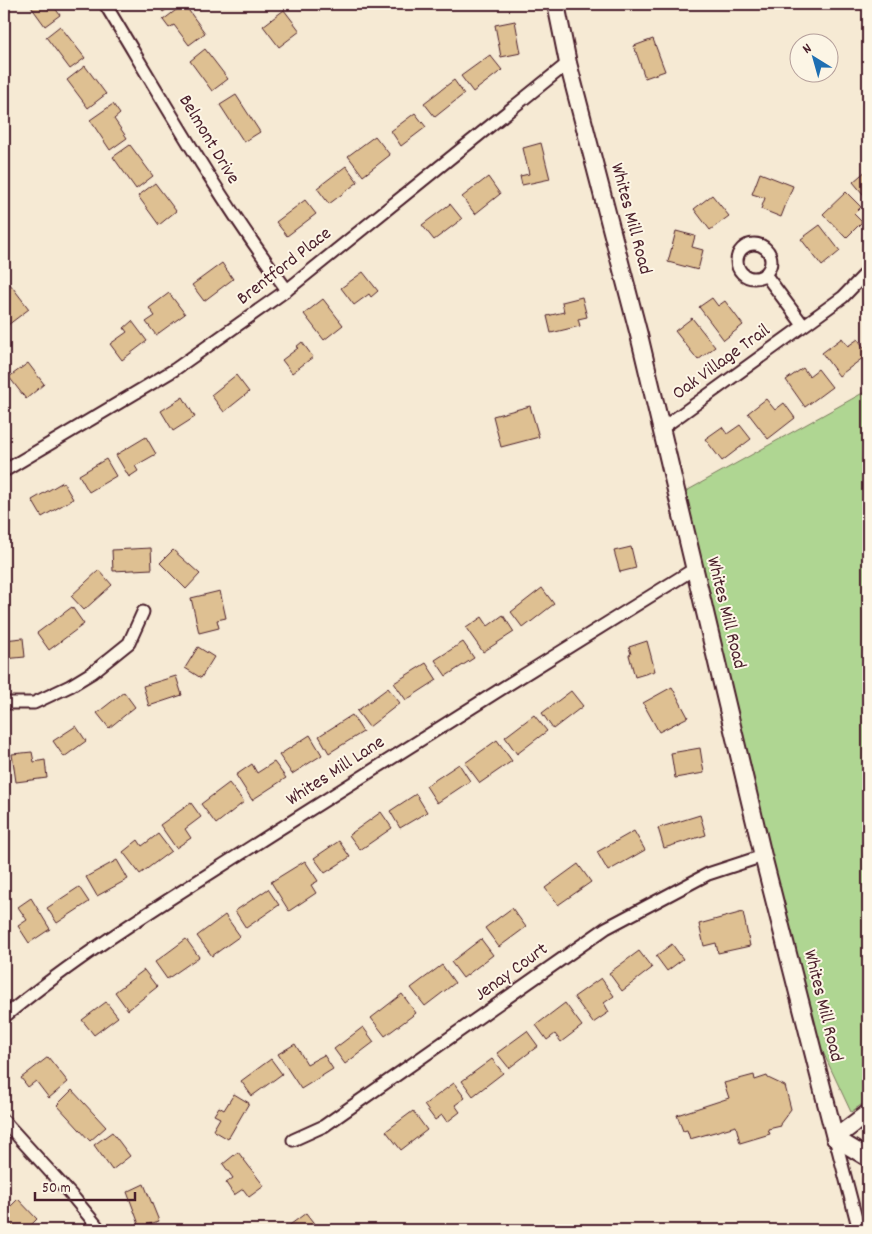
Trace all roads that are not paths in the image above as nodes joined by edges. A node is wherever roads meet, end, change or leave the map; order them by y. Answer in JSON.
{"nodes":[{"id":1,"x":105,"y":4,"type":"edge"},
{"id":2,"x":556,"y":4,"type":"edge"},
{"id":3,"x":568,"y":63,"type":"junction"},
{"id":4,"x":868,"y":271,"type":"edge"},
{"id":5,"x":765,"y":274,"type":"dead end"},
{"id":6,"x":287,"y":290,"type":"junction"},
{"id":7,"x":803,"y":325,"type":"junction"},
{"id":8,"x":661,"y":429,"type":"junction"},
{"id":9,"x":4,"y":471,"type":"edge"},
{"id":10,"x":694,"y":569,"type":"junction"},
{"id":11,"x":143,"y":612,"type":"dead end"},
{"id":12,"x":4,"y":703,"type":"edge"},
{"id":13,"x":763,"y":856,"type":"junction"},
{"id":14,"x":4,"y":1016,"type":"edge"},
{"id":15,"x":868,"y":1113,"type":"edge"},
{"id":16,"x":4,"y":1121,"type":"edge"},
{"id":17,"x":834,"y":1138,"type":"junction"},
{"id":18,"x":292,"y":1140,"type":"dead end"},
{"id":19,"x":868,"y":1158,"type":"edge"},
{"id":20,"x":98,"y":1230,"type":"edge"},
{"id":21,"x":859,"y":1230,"type":"edge"}],
"edges":[{"from":1,"to":6,"type":"street","name":"Belmont Drive"},
{"from":2,"to":3,"type":"street","name":"Whites Mill Road"},
{"from":3,"to":6,"type":"street","name":"Brentford Place"},
{"from":3,"to":8,"type":"street","name":"Whites Mill Road"},
{"from":4,"to":7,"type":"street","name":"Oak Village Trail"},
{"from":5,"to":7,"type":"street"},
{"from":6,"to":9,"type":"street","name":"Brentford Place"},
{"from":7,"to":8,"type":"street","name":"Oak Village Trail"},
{"from":8,"to":10,"type":"street","name":"Whites Mill Road"},
{"from":10,"to":13,"type":"street","name":"Whites Mill Road"},
{"from":10,"to":14,"type":"street","name":"Whites Mill Lane"},
{"from":11,"to":12,"type":"street"},
{"from":13,"to":17,"type":"street","name":"Whites Mill Road"},
{"from":13,"to":18,"type":"street","name":"Jenay Court"},
{"from":15,"to":17,"type":"street"},
{"from":16,"to":20,"type":"street"},
{"from":17,"to":19,"type":"street"},
{"from":17,"to":21,"type":"street","name":"Whites Mill Road"}]}
